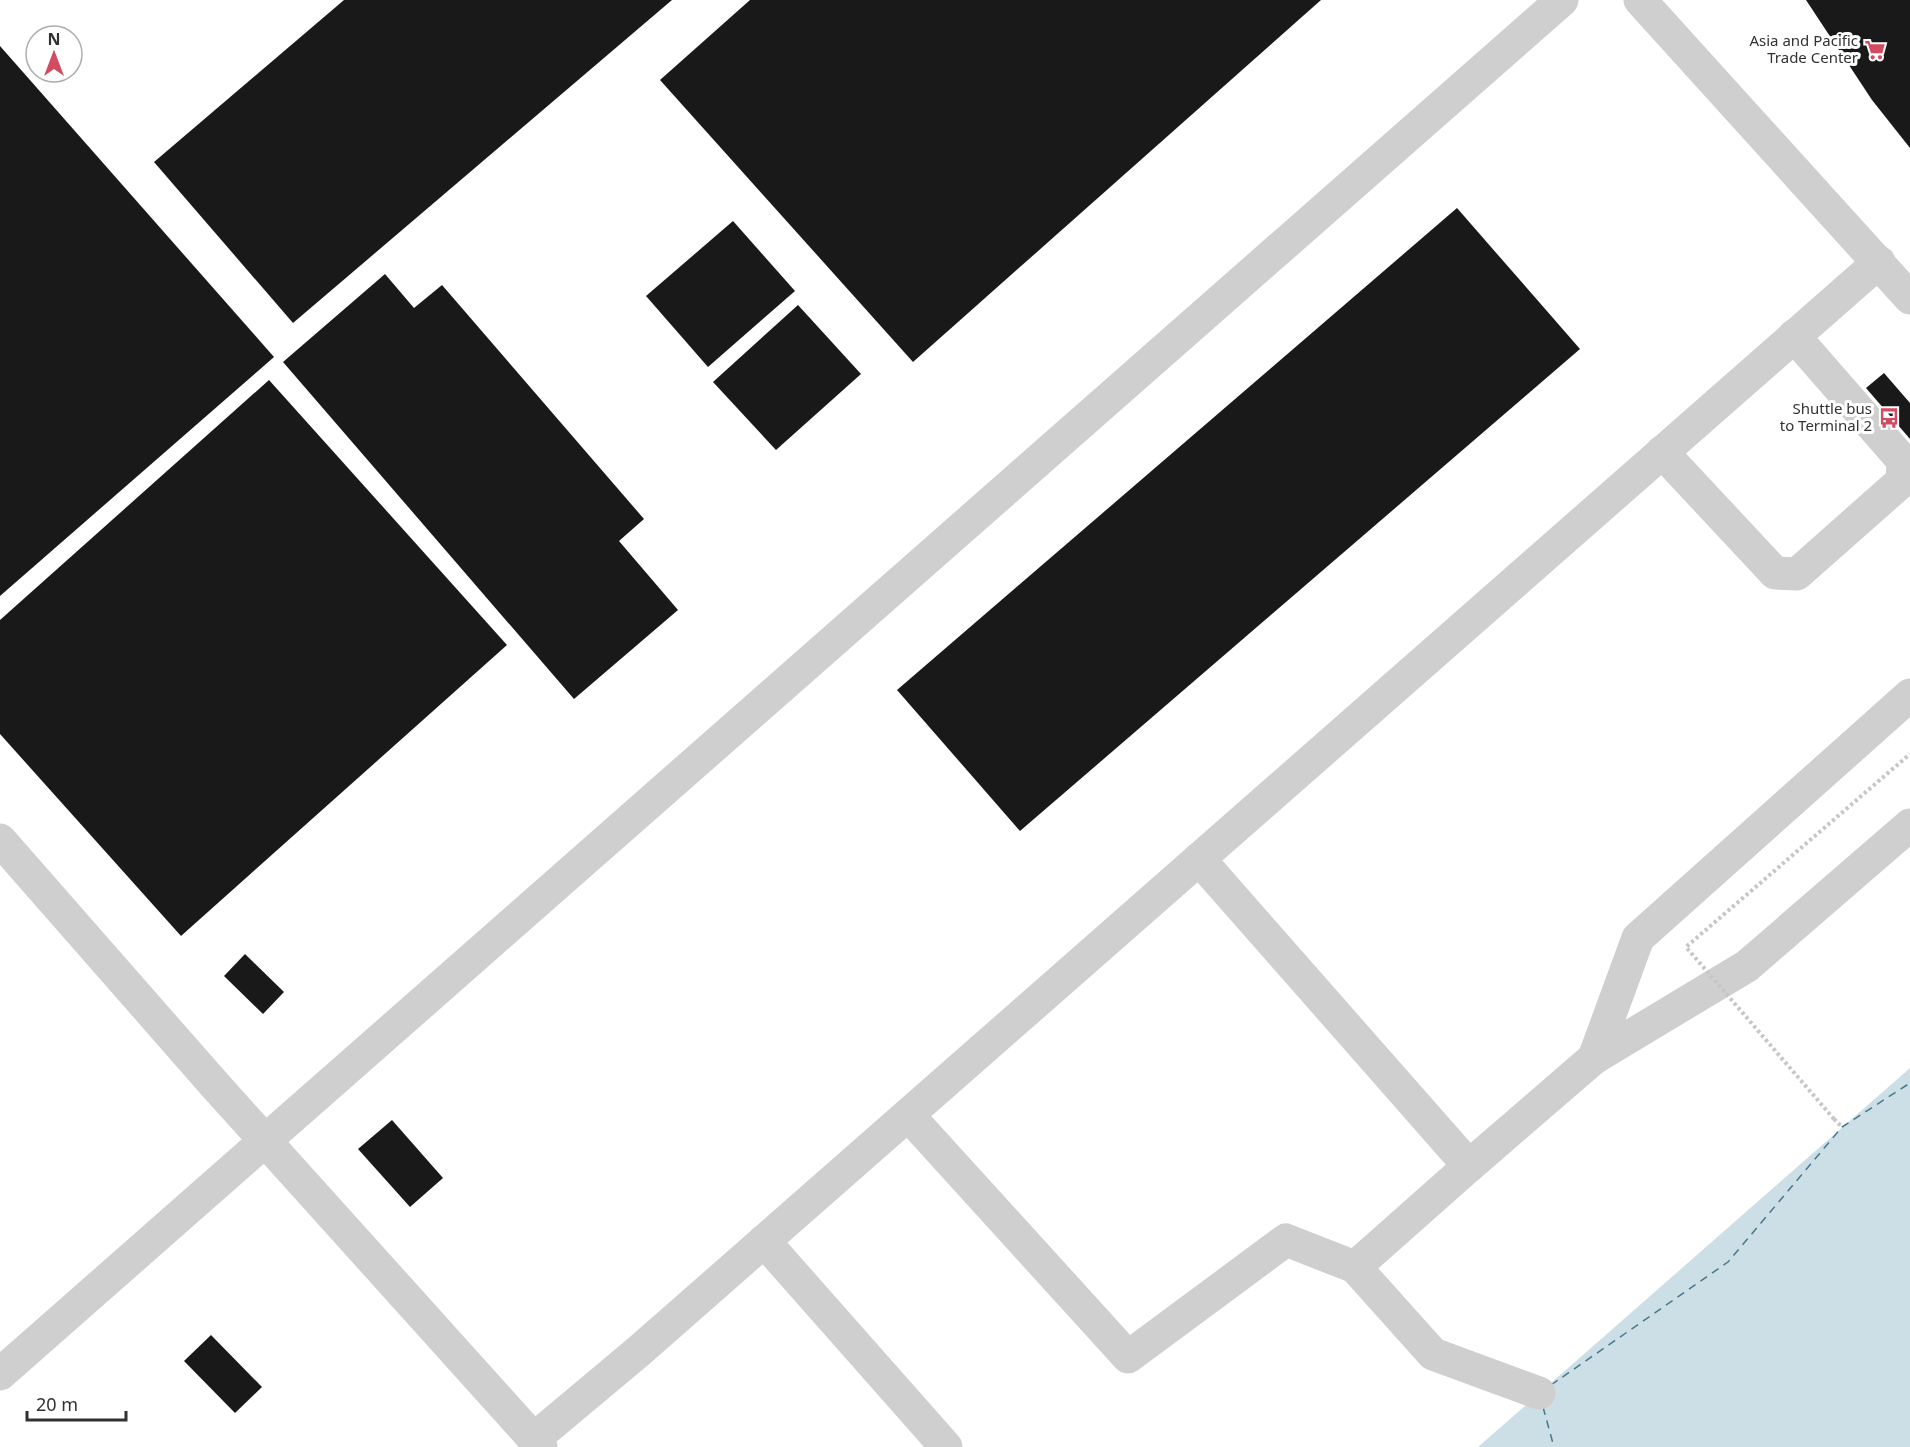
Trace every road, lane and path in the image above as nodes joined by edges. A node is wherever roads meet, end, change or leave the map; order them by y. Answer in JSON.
{"nodes":[{"id":1,"x":1562,"y":0,"type":"edge"},
{"id":2,"x":1640,"y":0,"type":"edge"},
{"id":3,"x":1879,"y":262,"type":"junction"},
{"id":4,"x":1910,"y":298,"type":"edge"},
{"id":5,"x":1794,"y":336,"type":"junction"},
{"id":6,"x":1662,"y":452,"type":"junction"},
{"id":7,"x":1910,"y":695,"type":"edge"},
{"id":8,"x":1910,"y":754,"type":"edge"},
{"id":9,"x":1910,"y":825,"type":"edge"},
{"id":10,"x":0,"y":840,"type":"edge"},
{"id":11,"x":1200,"y":859,"type":"junction"},
{"id":12,"x":1594,"y":1058,"type":"junction"},
{"id":13,"x":908,"y":1115,"type":"junction"},
{"id":14,"x":1842,"y":1127,"type":"dead end"},
{"id":15,"x":265,"y":1140,"type":"junction"},
{"id":16,"x":1469,"y":1166,"type":"junction"},
{"id":17,"x":764,"y":1241,"type":"junction"},
{"id":18,"x":1355,"y":1267,"type":"junction"},
{"id":19,"x":0,"y":1374,"type":"edge"},
{"id":20,"x":1539,"y":1393,"type":"dead end"},
{"id":21,"x":537,"y":1443,"type":"edge"},
{"id":22,"x":946,"y":1447,"type":"edge"}],
"edges":[{"from":1,"to":15,"type":"street"},
{"from":2,"to":3,"type":"street"},
{"from":3,"to":4,"type":"street"},
{"from":3,"to":5,"type":"street"},
{"from":5,"to":6,"type":"street"},
{"from":5,"to":6,"type":"street"},
{"from":6,"to":11,"type":"street"},
{"from":7,"to":12,"type":"street"},
{"from":8,"to":14,"type":"path","bridge":true},
{"from":9,"to":12,"type":"street"},
{"from":10,"to":15,"type":"street"},
{"from":11,"to":13,"type":"street"},
{"from":11,"to":16,"type":"street"},
{"from":12,"to":16,"type":"street"},
{"from":13,"to":17,"type":"street"},
{"from":13,"to":18,"type":"street"},
{"from":15,"to":19,"type":"street"},
{"from":15,"to":21,"type":"street"},
{"from":16,"to":18,"type":"street"},
{"from":17,"to":21,"type":"street"},
{"from":17,"to":22,"type":"street"},
{"from":18,"to":20,"type":"street"}]}
